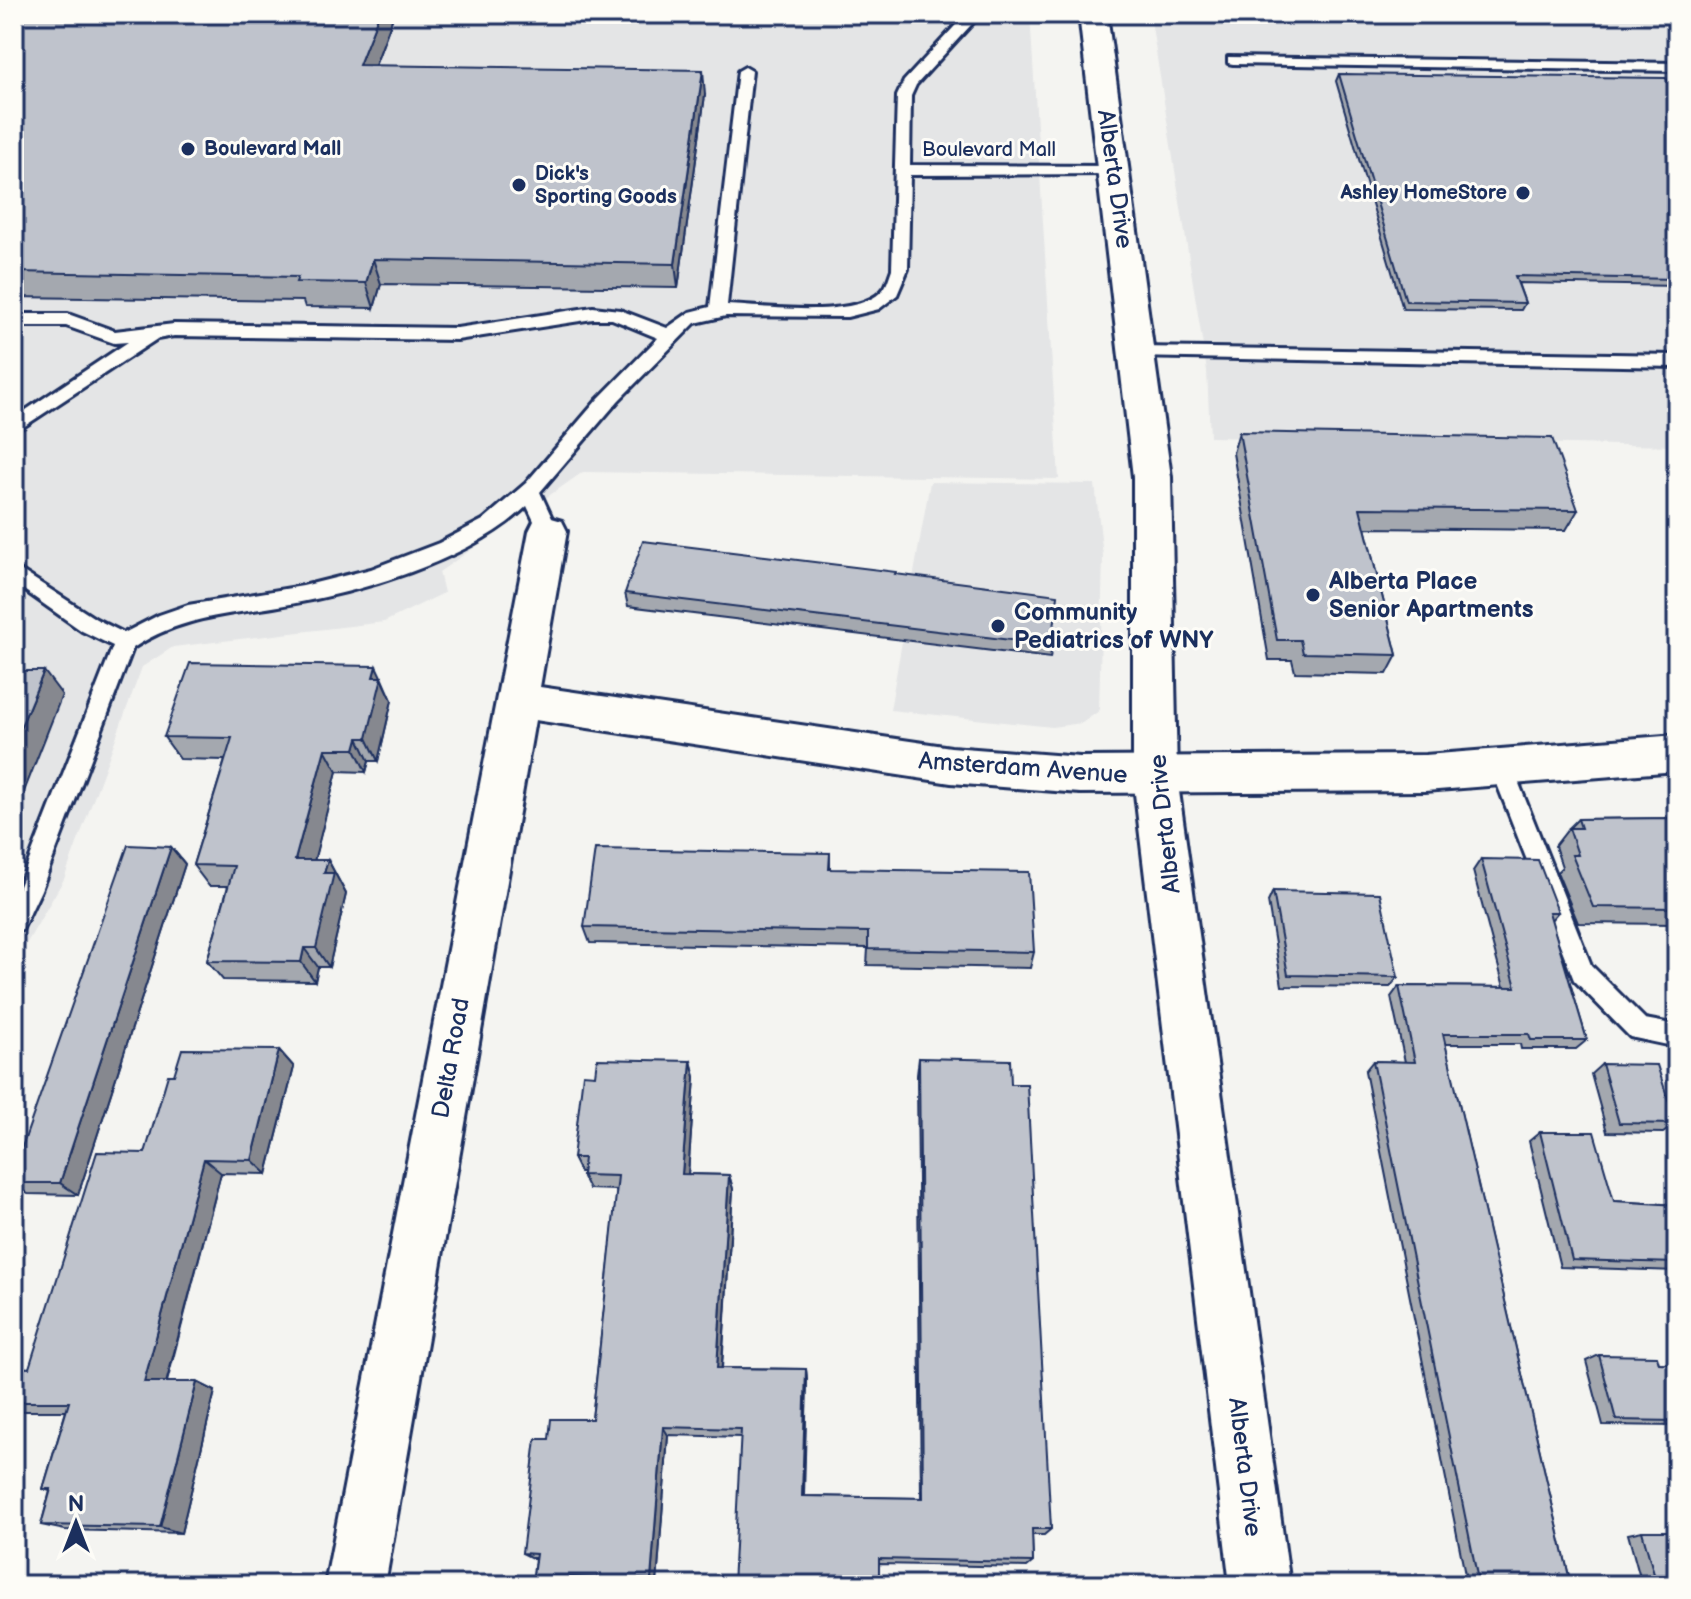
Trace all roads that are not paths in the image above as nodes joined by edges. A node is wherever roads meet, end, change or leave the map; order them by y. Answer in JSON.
{"nodes":[{"id":1,"x":974,"y":14,"type":"edge"},
{"id":2,"x":1093,"y":14,"type":"edge"},
{"id":3,"x":1233,"y":60,"type":"dead end"},
{"id":4,"x":1677,"y":67,"type":"edge"},
{"id":5,"x":745,"y":71,"type":"dead end"},
{"id":6,"x":903,"y":170,"type":"junction"},
{"id":7,"x":1113,"y":171,"type":"junction"},
{"id":8,"x":718,"y":311,"type":"junction"},
{"id":9,"x":14,"y":320,"type":"edge"},
{"id":10,"x":152,"y":334,"type":"junction"},
{"id":11,"x":670,"y":336,"type":"junction"},
{"id":12,"x":1138,"y":353,"type":"junction"},
{"id":13,"x":1677,"y":361,"type":"edge"},
{"id":14,"x":14,"y":427,"type":"edge"},
{"id":15,"x":538,"y":510,"type":"junction"},
{"id":16,"x":14,"y":573,"type":"edge"},
{"id":17,"x":125,"y":643,"type":"junction"},
{"id":18,"x":517,"y":700,"type":"junction"},
{"id":19,"x":1677,"y":753,"type":"edge"},
{"id":20,"x":1501,"y":766,"type":"junction"},
{"id":21,"x":1155,"y":777,"type":"junction"},
{"id":22,"x":14,"y":923,"type":"edge"},
{"id":23,"x":1677,"y":1036,"type":"edge"},
{"id":24,"x":355,"y":1585,"type":"edge"},
{"id":25,"x":1260,"y":1585,"type":"edge"}],
"edges":[{"from":1,"to":6,"type":"lane","name":"Boulevard Mall"},
{"from":2,"to":7,"type":"street","name":"Alberta Drive"},
{"from":3,"to":4,"type":"lane"},
{"from":5,"to":8,"type":"lane"},
{"from":6,"to":7,"type":"lane","name":"Boulevard Mall"},
{"from":6,"to":8,"type":"lane"},
{"from":7,"to":12,"type":"street","name":"Alberta Drive"},
{"from":8,"to":11,"type":"lane"},
{"from":9,"to":10,"type":"lane"},
{"from":10,"to":11,"type":"lane"},
{"from":10,"to":14,"type":"lane"},
{"from":11,"to":15,"type":"lane"},
{"from":12,"to":13,"type":"lane"},
{"from":12,"to":21,"type":"street","name":"Alberta Drive"},
{"from":15,"to":17,"type":"lane"},
{"from":15,"to":18,"type":"street","name":"Delta Road"},
{"from":16,"to":17,"type":"lane"},
{"from":17,"to":22,"type":"lane"},
{"from":18,"to":21,"type":"street","name":"Amsterdam Avenue"},
{"from":18,"to":24,"type":"street","name":"Delta Road"},
{"from":19,"to":20,"type":"street","name":"Amsterdam Avenue"},
{"from":20,"to":21,"type":"street","name":"Amsterdam Avenue"},
{"from":20,"to":23,"type":"lane"},
{"from":21,"to":25,"type":"street","name":"Alberta Drive"}]}
